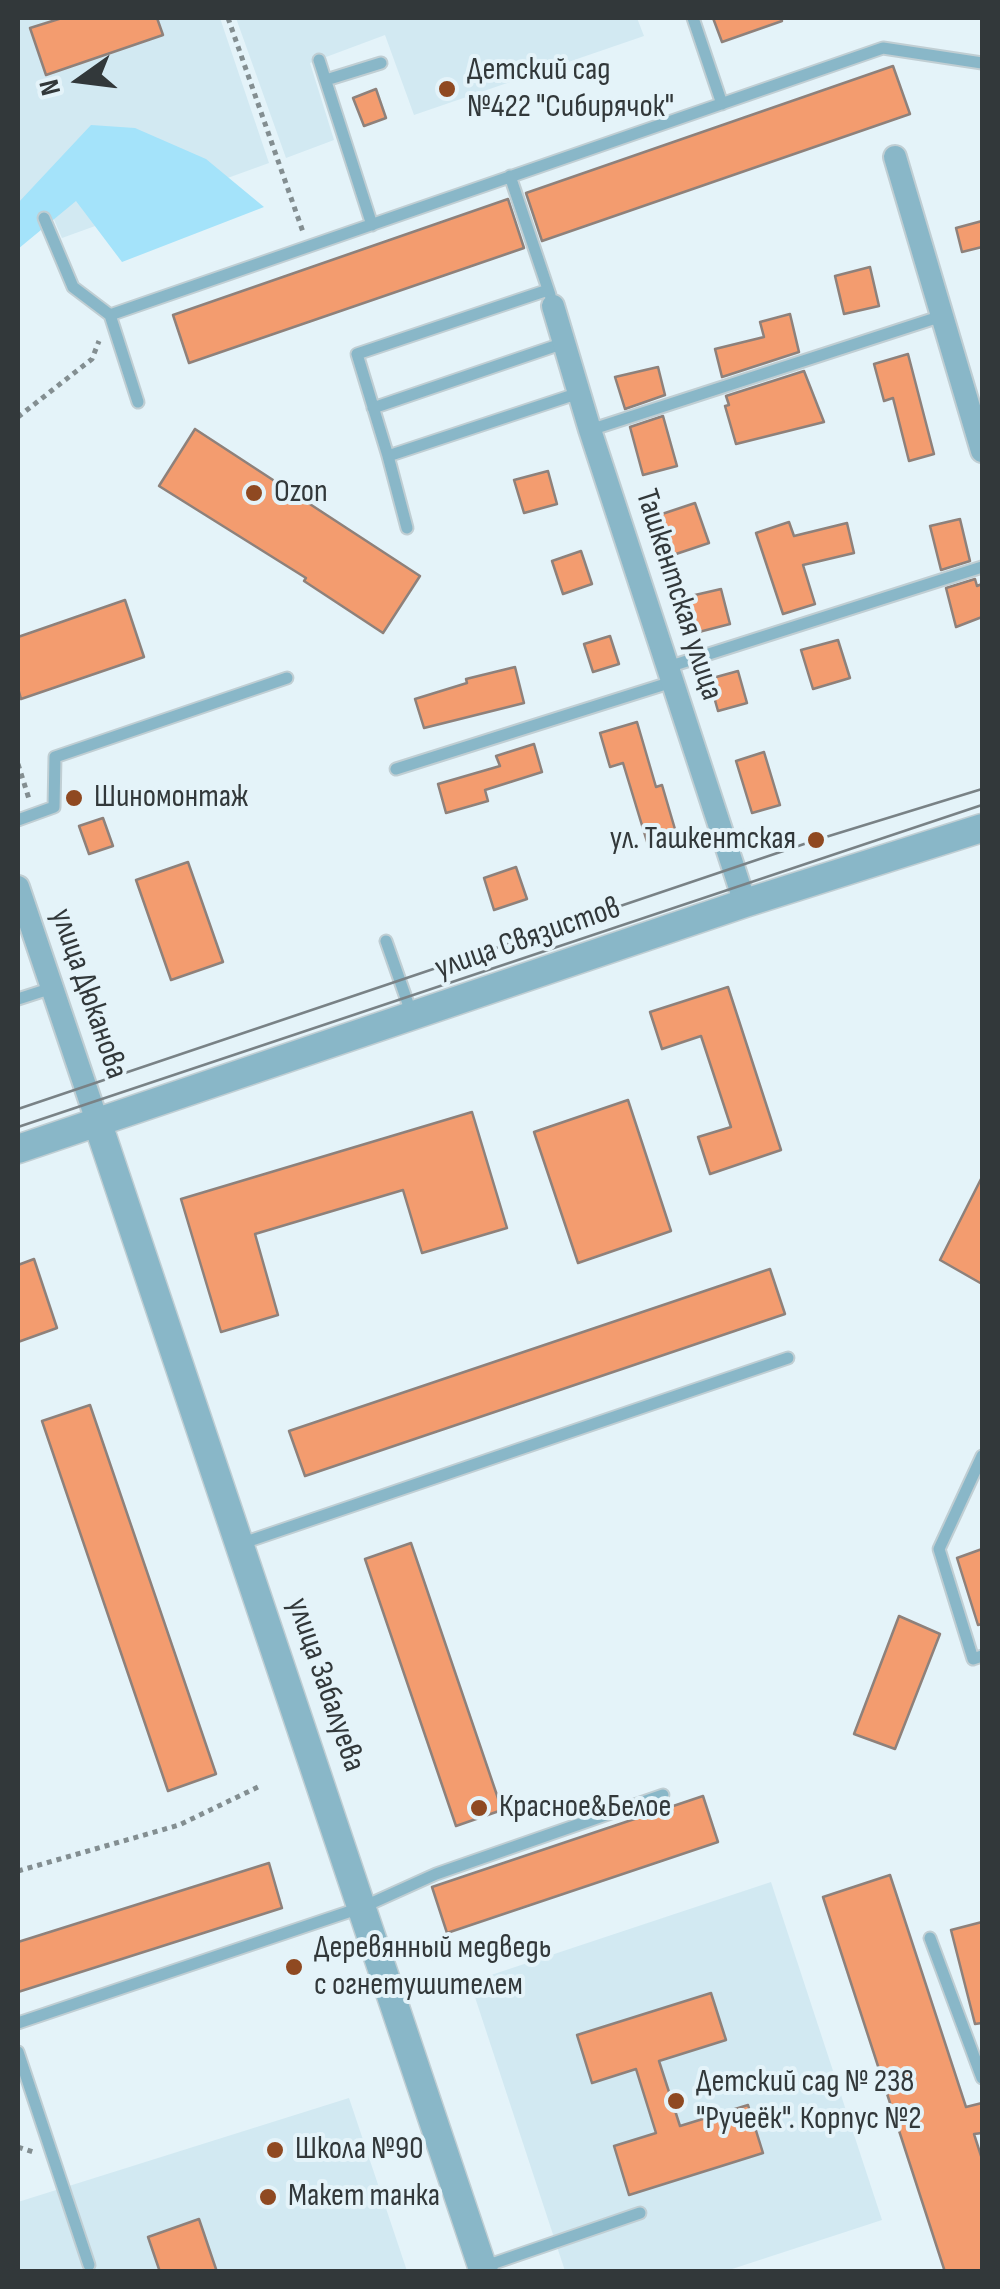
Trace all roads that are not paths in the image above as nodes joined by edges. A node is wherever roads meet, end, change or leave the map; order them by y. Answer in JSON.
{"nodes":[{"id":1,"x":693,"y":18,"type":"edge"},
{"id":2,"x":319,"y":60,"type":"dead end"},
{"id":3,"x":982,"y":62,"type":"edge"},
{"id":4,"x":381,"y":64,"type":"dead end"},
{"id":5,"x":326,"y":80,"type":"junction"},
{"id":6,"x":722,"y":104,"type":"junction"},
{"id":7,"x":895,"y":157,"type":"dead end"},
{"id":8,"x":510,"y":176,"type":"junction"},
{"id":9,"x":44,"y":218,"type":"dead end"},
{"id":10,"x":372,"y":225,"type":"junction"},
{"id":11,"x":551,"y":298,"type":"junction"},
{"id":12,"x":110,"y":315,"type":"junction"},
{"id":13,"x":942,"y":316,"type":"junction"},
{"id":14,"x":564,"y":343,"type":"junction"},
{"id":15,"x":579,"y":394,"type":"junction"},
{"id":16,"x":138,"y":402,"type":"dead end"},
{"id":17,"x":373,"y":408,"type":"junction"},
{"id":18,"x":590,"y":430,"type":"junction"},
{"id":19,"x":982,"y":452,"type":"edge"},
{"id":20,"x":388,"y":456,"type":"junction"},
{"id":21,"x":407,"y":528,"type":"dead end"},
{"id":22,"x":982,"y":566,"type":"edge"},
{"id":23,"x":670,"y":674,"type":"junction"},
{"id":24,"x":287,"y":678,"type":"dead end"},
{"id":25,"x":396,"y":769,"type":"dead end"},
{"id":26,"x":18,"y":820,"type":"edge"},
{"id":27,"x":982,"y":828,"type":"edge"},
{"id":28,"x":18,"y":887,"type":"edge"},
{"id":29,"x":744,"y":903,"type":"junction"},
{"id":30,"x":386,"y":942,"type":"dead end"},
{"id":31,"x":52,"y":988,"type":"junction"},
{"id":32,"x":18,"y":999,"type":"edge"},
{"id":33,"x":412,"y":1015,"type":"junction"},
{"id":34,"x":98,"y":1122,"type":"junction"},
{"id":35,"x":18,"y":1148,"type":"edge"},
{"id":36,"x":788,"y":1358,"type":"dead end"},
{"id":37,"x":982,"y":1456,"type":"edge"},
{"id":38,"x":240,"y":1544,"type":"junction"},
{"id":39,"x":982,"y":1656,"type":"edge"},
{"id":40,"x":664,"y":1795,"type":"dead end"},
{"id":41,"x":363,"y":1907,"type":"junction"},
{"id":42,"x":930,"y":1938,"type":"dead end"},
{"id":43,"x":18,"y":2023,"type":"edge"},
{"id":44,"x":18,"y":2052,"type":"edge"},
{"id":45,"x":982,"y":2078,"type":"edge"},
{"id":46,"x":640,"y":2213,"type":"dead end"},
{"id":47,"x":89,"y":2265,"type":"dead end"},
{"id":48,"x":484,"y":2269,"type":"edge"}],
"edges":[{"from":1,"to":6,"type":"lane"},
{"from":2,"to":5,"type":"lane"},
{"from":3,"to":6,"type":"lane"},
{"from":4,"to":5,"type":"lane"},
{"from":5,"to":10,"type":"lane"},
{"from":6,"to":8,"type":"lane"},
{"from":7,"to":13,"type":"street"},
{"from":8,"to":10,"type":"lane"},
{"from":8,"to":11,"type":"lane"},
{"from":9,"to":12,"type":"lane"},
{"from":10,"to":12,"type":"lane"},
{"from":11,"to":14,"type":"street","name":"Ташкентская улица"},
{"from":11,"to":17,"type":"lane"},
{"from":12,"to":16,"type":"lane"},
{"from":13,"to":18,"type":"lane"},
{"from":13,"to":19,"type":"street"},
{"from":14,"to":15,"type":"street","name":"Ташкентская улица"},
{"from":14,"to":17,"type":"lane"},
{"from":15,"to":18,"type":"street","name":"Ташкентская улица"},
{"from":15,"to":20,"type":"lane"},
{"from":17,"to":20,"type":"lane"},
{"from":18,"to":23,"type":"street","name":"Ташкентская улица"},
{"from":20,"to":21,"type":"lane"},
{"from":22,"to":23,"type":"lane"},
{"from":23,"to":25,"type":"lane"},
{"from":23,"to":29,"type":"street","name":"Ташкентская улица"},
{"from":24,"to":26,"type":"lane"},
{"from":27,"to":29,"type":"street","name":"улица Связистов"},
{"from":28,"to":31,"type":"street","name":"улица Дюканова"},
{"from":29,"to":33,"type":"street","name":"улица Связистов"},
{"from":30,"to":33,"type":"lane"},
{"from":31,"to":32,"type":"lane"},
{"from":31,"to":34,"type":"street","name":"улица Дюканова"},
{"from":33,"to":34,"type":"street","name":"улица Связистов"},
{"from":34,"to":35,"type":"street","name":"улица Связистов"},
{"from":34,"to":38,"type":"street","name":"улица Забалуева"},
{"from":36,"to":38,"type":"lane"},
{"from":37,"to":39,"type":"lane"},
{"from":38,"to":41,"type":"street","name":"улица Забалуева"},
{"from":40,"to":41,"type":"lane"},
{"from":41,"to":43,"type":"lane"},
{"from":41,"to":48,"type":"street","name":"улица Забалуева"},
{"from":42,"to":45,"type":"lane"},
{"from":44,"to":47,"type":"lane"},
{"from":46,"to":48,"type":"lane"}]}
